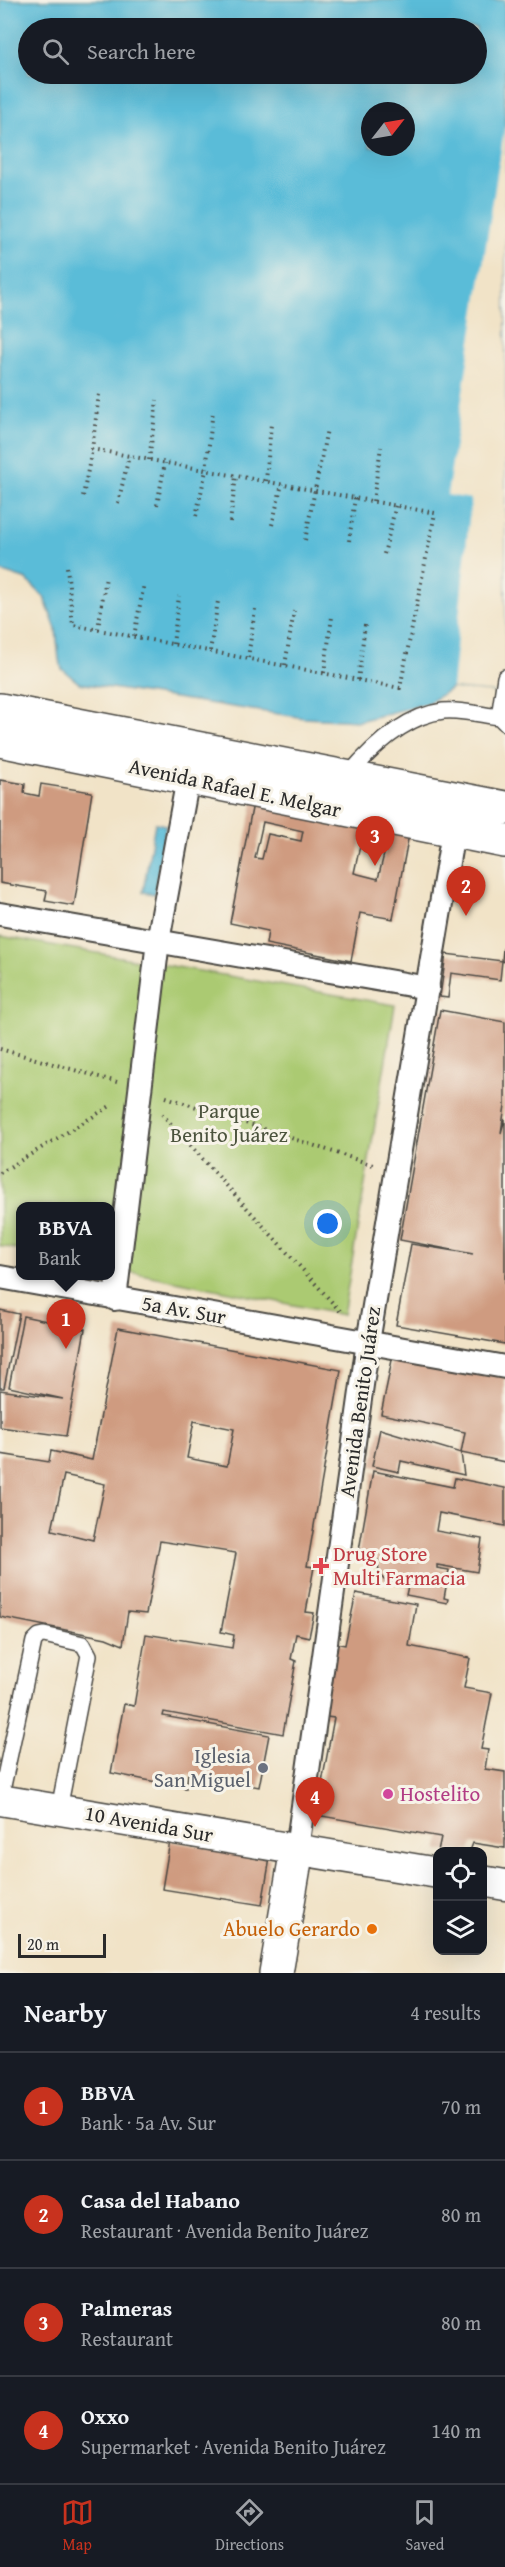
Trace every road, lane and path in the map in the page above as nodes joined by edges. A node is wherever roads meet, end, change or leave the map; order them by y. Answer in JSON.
{"nodes":[{"id":1,"x":99,"y":394,"type":"dead end"},
{"id":2,"x":157,"y":400,"type":"dead end"},
{"id":3,"x":213,"y":410,"type":"dead end"},
{"id":4,"x":271,"y":424,"type":"dead end"},
{"id":5,"x":327,"y":429,"type":"dead end"},
{"id":6,"x":381,"y":447,"type":"dead end"},
{"id":7,"x":92,"y":449,"type":"junction"},
{"id":8,"x":129,"y":456,"type":"junction"},
{"id":9,"x":148,"y":460,"type":"junction"},
{"id":10,"x":165,"y":463,"type":"junction"},
{"id":11,"x":206,"y":470,"type":"junction"},
{"id":12,"x":236,"y":476,"type":"junction"},
{"id":13,"x":266,"y":482,"type":"junction"},
{"id":14,"x":282,"y":484,"type":"junction"},
{"id":15,"x":316,"y":491,"type":"junction"},
{"id":16,"x":83,"y":496,"type":"dead end"},
{"id":17,"x":355,"y":498,"type":"junction"},
{"id":18,"x":373,"y":501,"type":"junction"},
{"id":19,"x":118,"y":503,"type":"dead end"},
{"id":20,"x":157,"y":505,"type":"dead end"},
{"id":21,"x":396,"y":505,"type":"junction"},
{"id":22,"x":196,"y":516,"type":"dead end"},
{"id":23,"x":230,"y":522,"type":"dead end"},
{"id":24,"x":272,"y":525,"type":"dead end"},
{"id":25,"x":305,"y":540,"type":"dead end"},
{"id":26,"x":349,"y":541,"type":"dead end"},
{"id":27,"x":384,"y":554,"type":"dead end"},
{"id":28,"x":67,"y":567,"type":"dead end"},
{"id":29,"x":106,"y":578,"type":"dead end"},
{"id":30,"x":144,"y":584,"type":"dead end"},
{"id":31,"x":179,"y":596,"type":"dead end"},
{"id":32,"x":218,"y":601,"type":"dead end"},
{"id":33,"x":255,"y":609,"type":"dead end"},
{"id":34,"x":294,"y":611,"type":"dead end"},
{"id":35,"x":332,"y":617,"type":"dead end"},
{"id":36,"x":365,"y":625,"type":"dead end"},
{"id":37,"x":98,"y":629,"type":"junction"},
{"id":38,"x":134,"y":636,"type":"junction"},
{"id":39,"x":172,"y":644,"type":"junction"},
{"id":40,"x":210,"y":651,"type":"junction"},
{"id":41,"x":248,"y":658,"type":"junction"},
{"id":42,"x":285,"y":665,"type":"junction"},
{"id":43,"x":324,"y":673,"type":"junction"},
{"id":44,"x":505,"y":677,"type":"edge"},
{"id":45,"x":358,"y":680,"type":"junction"},
{"id":46,"x":0,"y":710,"type":"edge"},
{"id":47,"x":502,"y":720,"type":"edge"},
{"id":48,"x":0,"y":740,"type":"edge"},
{"id":49,"x":188,"y":778,"type":"junction"},
{"id":50,"x":345,"y":778,"type":"junction"},
{"id":51,"x":493,"y":806,"type":"edge"},
{"id":52,"x":478,"y":837,"type":"edge"},
{"id":53,"x":0,"y":914,"type":"edge"},
{"id":54,"x":158,"y":941,"type":"junction"},
{"id":55,"x":428,"y":988,"type":"junction"},
{"id":56,"x":0,"y":1049,"type":"edge"},
{"id":57,"x":140,"y":1089,"type":"junction"},
{"id":58,"x":396,"y":1172,"type":"junction"},
{"id":59,"x":0,"y":1173,"type":"edge"},
{"id":60,"x":0,"y":1277,"type":"edge"},
{"id":61,"x":115,"y":1299,"type":"junction"},
{"id":62,"x":368,"y":1342,"type":"junction"},
{"id":63,"x":505,"y":1367,"type":"edge"},
{"id":64,"x":0,"y":1800,"type":"edge"},
{"id":65,"x":59,"y":1809,"type":"junction"},
{"id":66,"x":297,"y":1849,"type":"junction"},
{"id":67,"x":433,"y":1872,"type":"edge"},
{"id":68,"x":487,"y":1882,"type":"edge"},
{"id":69,"x":505,"y":1885,"type":"edge"},
{"id":70,"x":276,"y":1973,"type":"edge"}],
"edges":[{"from":1,"to":7,"type":"path"},
{"from":2,"to":9,"type":"path"},
{"from":3,"to":11,"type":"path"},
{"from":4,"to":13,"type":"path"},
{"from":5,"to":15,"type":"path"},
{"from":6,"to":18,"type":"path"},
{"from":7,"to":8,"type":"path"},
{"from":7,"to":16,"type":"path"},
{"from":8,"to":9,"type":"path"},
{"from":8,"to":19,"type":"path"},
{"from":9,"to":10,"type":"path"},
{"from":10,"to":11,"type":"path"},
{"from":10,"to":20,"type":"path"},
{"from":11,"to":12,"type":"path"},
{"from":11,"to":22,"type":"path"},
{"from":12,"to":13,"type":"path"},
{"from":12,"to":23,"type":"path"},
{"from":13,"to":14,"type":"path"},
{"from":14,"to":15,"type":"path"},
{"from":14,"to":24,"type":"path"},
{"from":15,"to":17,"type":"path"},
{"from":15,"to":25,"type":"path"},
{"from":17,"to":18,"type":"path"},
{"from":17,"to":26,"type":"path"},
{"from":18,"to":21,"type":"path"},
{"from":21,"to":27,"type":"path"},
{"from":21,"to":45,"type":"path"},
{"from":28,"to":37,"type":"path"},
{"from":29,"to":37,"type":"path"},
{"from":30,"to":38,"type":"path"},
{"from":31,"to":39,"type":"path"},
{"from":32,"to":40,"type":"path"},
{"from":33,"to":41,"type":"path"},
{"from":34,"to":42,"type":"path"},
{"from":35,"to":43,"type":"path"},
{"from":36,"to":45,"type":"path"},
{"from":37,"to":38,"type":"path"},
{"from":38,"to":39,"type":"path"},
{"from":39,"to":40,"type":"path"},
{"from":40,"to":41,"type":"path"},
{"from":41,"to":42,"type":"path"},
{"from":42,"to":43,"type":"path"},
{"from":43,"to":45,"type":"path"},
{"from":44,"to":47,"type":"lane"},
{"from":46,"to":50,"type":"main road","name":"Avenida Rafael E. Melgar"},
{"from":47,"to":50,"type":"lane"},
{"from":48,"to":49,"type":"main road","name":"Avenida Rafael E. Melgar"},
{"from":49,"to":52,"type":"main road","name":"Avenida Rafael E. Melgar"},
{"from":49,"to":54,"type":"street"},
{"from":50,"to":51,"type":"main road","name":"Avenida Rafael E. Melgar"},
{"from":51,"to":52,"type":"main road"},
{"from":52,"to":55,"type":"street","name":"Avenida Benito Juárez"},
{"from":53,"to":54,"type":"street"},
{"from":54,"to":55,"type":"street"},
{"from":54,"to":57,"type":"street"},
{"from":55,"to":58,"type":"street","name":"Avenida Benito Juárez"},
{"from":56,"to":57,"type":"path"},
{"from":57,"to":58,"type":"path"},
{"from":57,"to":59,"type":"path"},
{"from":57,"to":61,"type":"street"},
{"from":57,"to":62,"type":"path"},
{"from":58,"to":62,"type":"street","name":"Avenida Benito Juárez"},
{"from":60,"to":61,"type":"street","name":"5a Av. Sur"},
{"from":61,"to":62,"type":"street","name":"5a Av. Sur"},
{"from":62,"to":63,"type":"street","name":"5a Av. Sur"},
{"from":62,"to":66,"type":"street","name":"Avenida Benito Juárez"},
{"from":64,"to":65,"type":"street","name":"10 Avenida Sur"},
{"from":64,"to":65,"type":"lane"},
{"from":65,"to":66,"type":"street","name":"10 Avenida Sur"},
{"from":66,"to":67,"type":"street","name":"10 Avenida Sur"},
{"from":66,"to":70,"type":"main road","name":"Avenida Benito Juárez"},
{"from":68,"to":69,"type":"street"}]}
